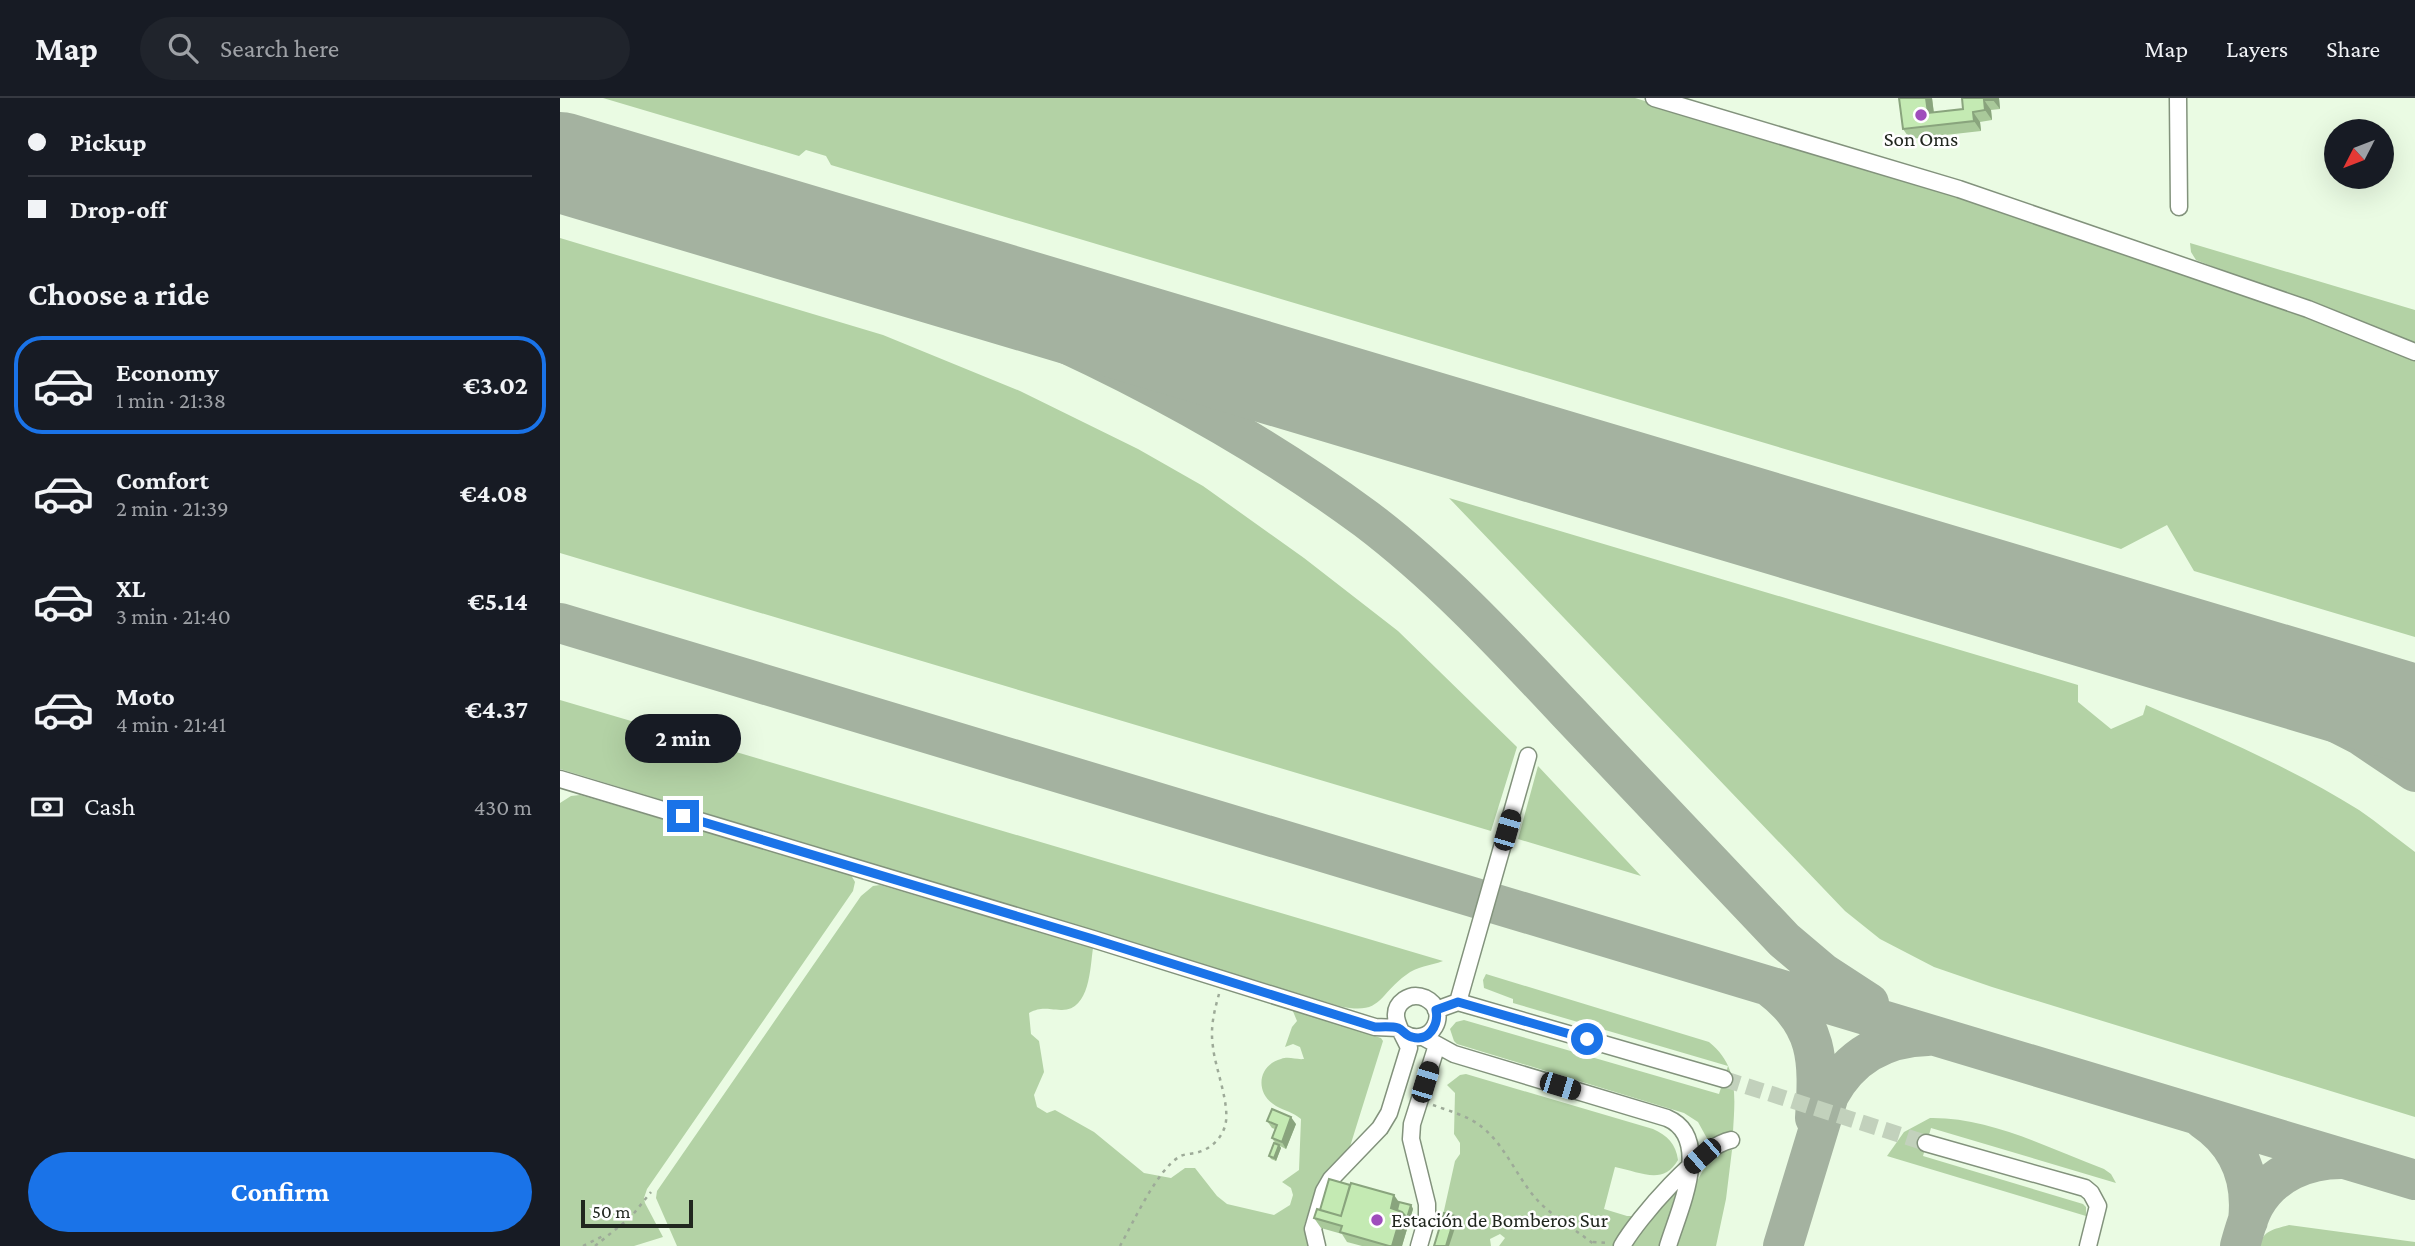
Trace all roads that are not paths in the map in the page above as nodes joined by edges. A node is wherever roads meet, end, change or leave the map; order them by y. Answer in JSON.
{"nodes":[{"id":1,"x":1654,"y":98,"type":"edge"},
{"id":2,"x":2178,"y":98,"type":"edge"},
{"id":3,"x":2179,"y":207,"type":"dead end"},
{"id":4,"x":2415,"y":352,"type":"edge"},
{"id":5,"x":1528,"y":756,"type":"dead end"},
{"id":6,"x":560,"y":779,"type":"edge"},
{"id":7,"x":1458,"y":1002,"type":"junction"},
{"id":8,"x":1436,"y":1010,"type":"junction"},
{"id":9,"x":1401,"y":1030,"type":"junction"},
{"id":10,"x":1430,"y":1041,"type":"junction"},
{"id":11,"x":1724,"y":1079,"type":"tunnel mouth"},
{"id":12,"x":1731,"y":1140,"type":"dead end"},
{"id":13,"x":1926,"y":1143,"type":"tunnel mouth"},
{"id":14,"x":1690,"y":1167,"type":"junction"},
{"id":15,"x":1317,"y":1246,"type":"edge"},
{"id":16,"x":1419,"y":1246,"type":"edge"},
{"id":17,"x":1622,"y":1246,"type":"edge"},
{"id":18,"x":1668,"y":1246,"type":"edge"},
{"id":19,"x":2088,"y":1246,"type":"edge"}],
"edges":[{"from":1,"to":4,"type":"street"},
{"from":2,"to":3,"type":"street"},
{"from":5,"to":7,"type":"street"},
{"from":6,"to":9,"type":"street"},
{"from":7,"to":8,"type":"street"},
{"from":7,"to":11,"type":"street"},
{"from":8,"to":9,"type":"street"},
{"from":8,"to":10,"type":"street"},
{"from":9,"to":10,"type":"street"},
{"from":9,"to":15,"type":"street"},
{"from":10,"to":14,"type":"street"},
{"from":10,"to":16,"type":"street"},
{"from":12,"to":14,"type":"street"},
{"from":13,"to":19,"type":"street"},
{"from":14,"to":17,"type":"street"},
{"from":14,"to":18,"type":"street"}]}
